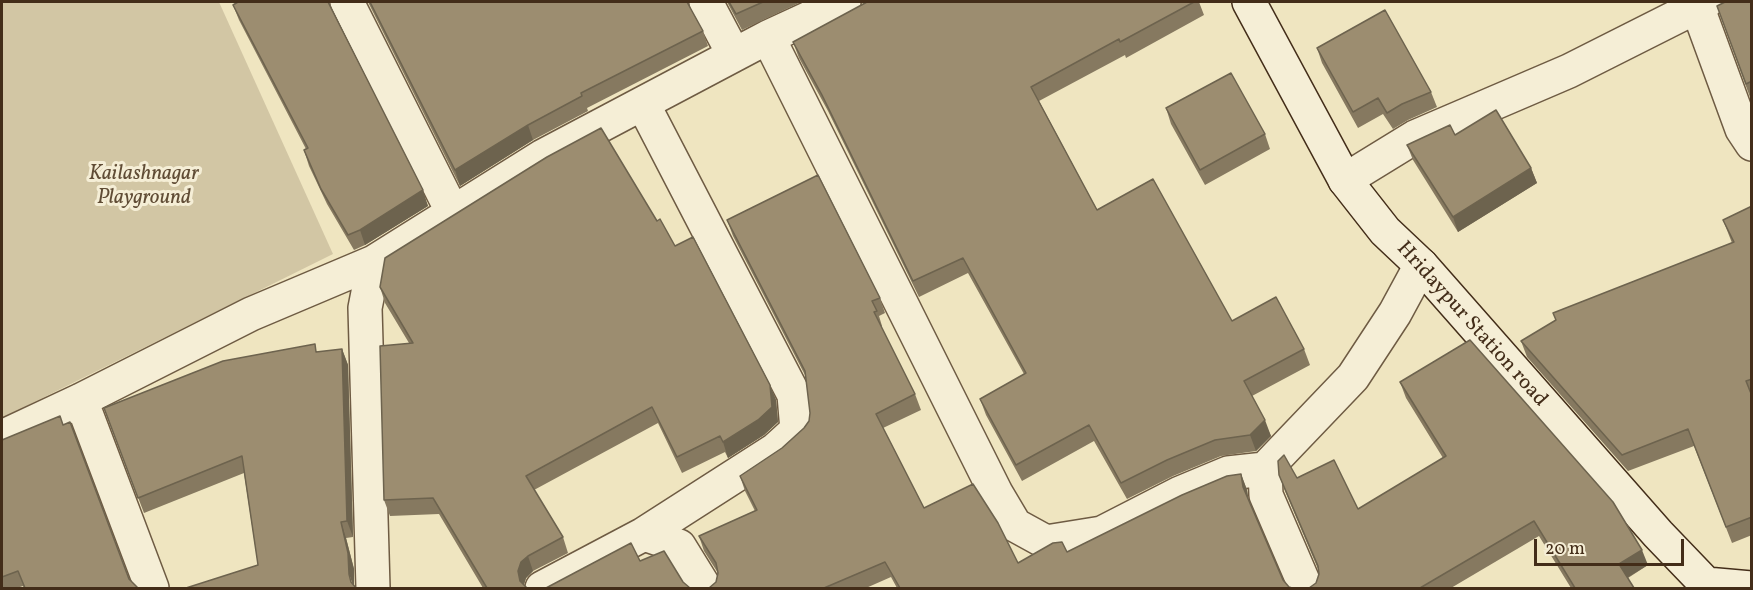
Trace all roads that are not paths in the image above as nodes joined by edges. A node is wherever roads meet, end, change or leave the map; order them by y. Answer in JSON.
{"nodes":[{"id":1,"x":706,"y":2,"type":"edge"},
{"id":2,"x":1249,"y":2,"type":"edge"},
{"id":3,"x":355,"y":4,"type":"edge"},
{"id":4,"x":833,"y":4,"type":"edge"},
{"id":5,"x":1701,"y":4,"type":"edge"},
{"id":6,"x":768,"y":37,"type":"junction"},
{"id":7,"x":734,"y":55,"type":"junction"},
{"id":8,"x":644,"y":104,"type":"junction"},
{"id":9,"x":1752,"y":144,"type":"edge"},
{"id":10,"x":1345,"y":180,"type":"junction"},
{"id":11,"x":453,"y":213,"type":"junction"},
{"id":12,"x":374,"y":262,"type":"junction"},
{"id":13,"x":1421,"y":265,"type":"junction"},
{"id":14,"x":81,"y":400,"type":"junction"},
{"id":15,"x":2,"y":437,"type":"edge"},
{"id":16,"x":1265,"y":469,"type":"junction"},
{"id":17,"x":644,"y":534,"type":"junction"},
{"id":18,"x":152,"y":588,"type":"edge"},
{"id":19,"x":373,"y":588,"type":"edge"},
{"id":20,"x":542,"y":588,"type":"edge"},
{"id":21,"x":705,"y":588,"type":"edge"},
{"id":22,"x":1306,"y":588,"type":"edge"},
{"id":23,"x":1751,"y":588,"type":"edge"}],
"edges":[{"from":1,"to":7,"type":"street"},
{"from":2,"to":10,"type":"street","name":"Hridaypur Station road"},
{"from":3,"to":11,"type":"street"},
{"from":4,"to":6,"type":"street"},
{"from":5,"to":9,"type":"street"},
{"from":5,"to":10,"type":"street"},
{"from":6,"to":7,"type":"street"},
{"from":6,"to":16,"type":"street"},
{"from":7,"to":8,"type":"street"},
{"from":8,"to":11,"type":"street"},
{"from":8,"to":17,"type":"street"},
{"from":10,"to":13,"type":"street","name":"Hridaypur Station road"},
{"from":11,"to":12,"type":"street"},
{"from":12,"to":14,"type":"street"},
{"from":12,"to":19,"type":"street"},
{"from":13,"to":16,"type":"street"},
{"from":13,"to":23,"type":"street","name":"Hridaypur Station road"},
{"from":14,"to":15,"type":"street"},
{"from":14,"to":18,"type":"street"},
{"from":16,"to":22,"type":"street"},
{"from":17,"to":20,"type":"street"},
{"from":17,"to":21,"type":"street"}]}
